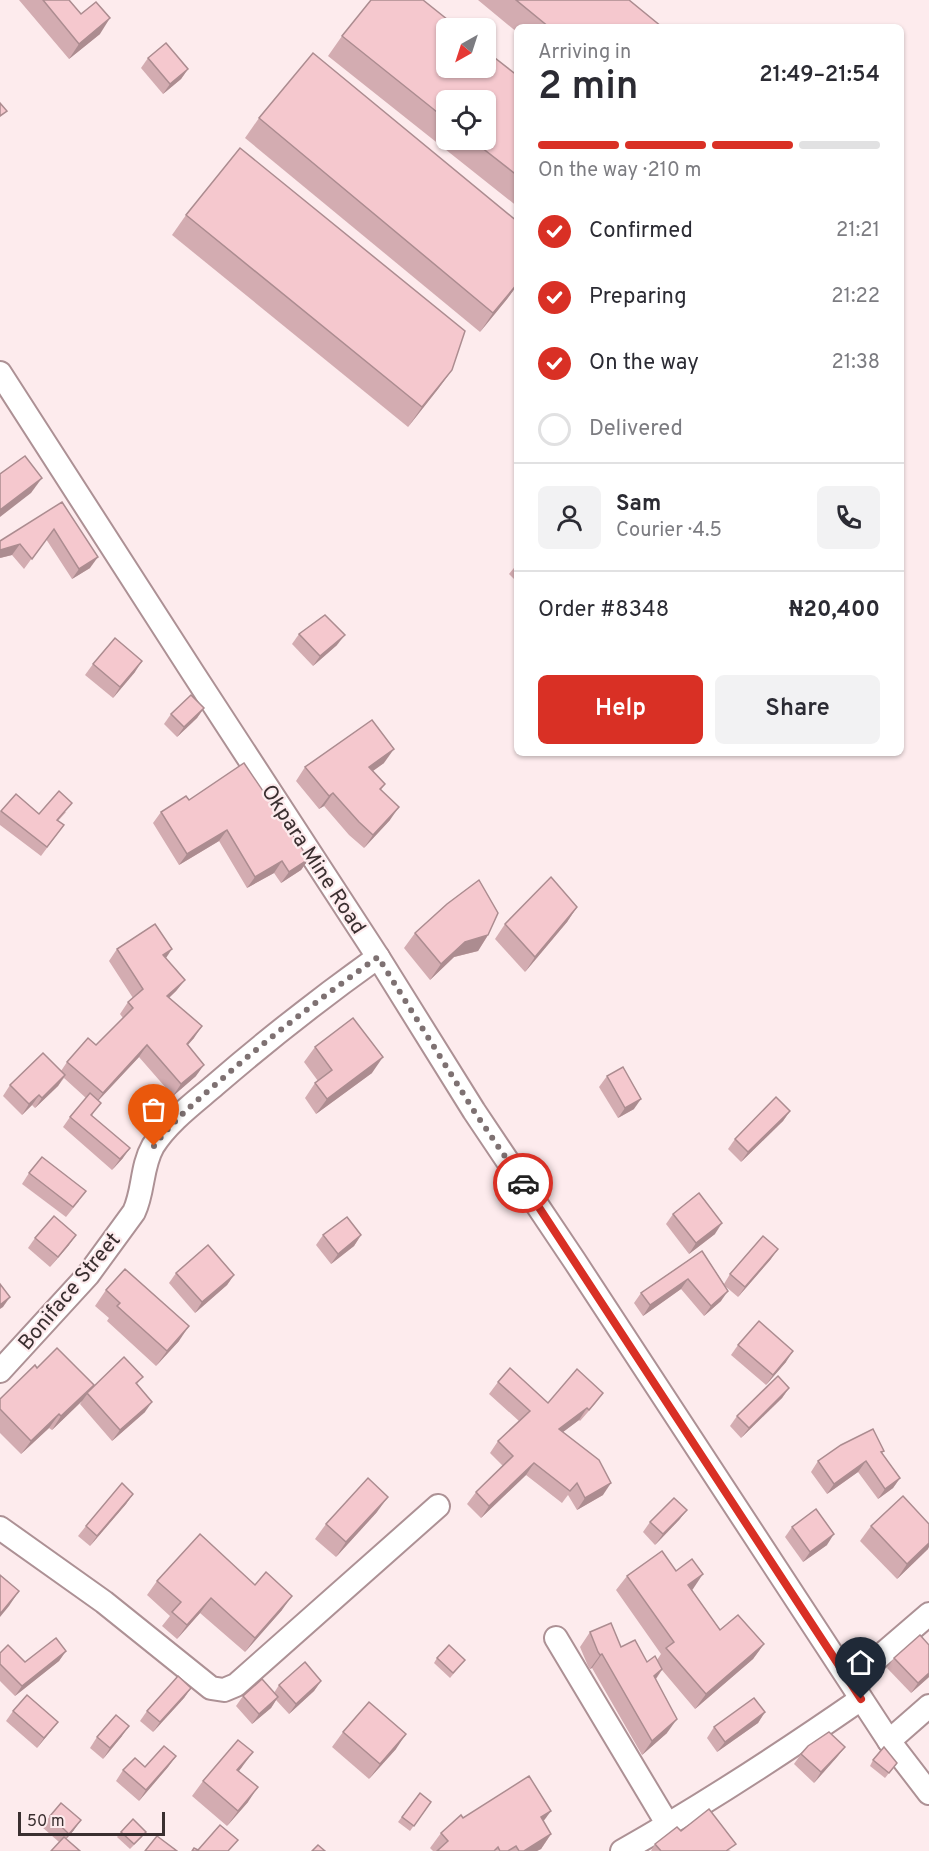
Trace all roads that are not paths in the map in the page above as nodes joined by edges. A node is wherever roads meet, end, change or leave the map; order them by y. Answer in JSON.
{"nodes":[{"id":1,"x":0,"y":373,"type":"edge"},
{"id":2,"x":378,"y":957,"type":"junction"},
{"id":3,"x":0,"y":1371,"type":"edge"},
{"id":4,"x":438,"y":1506,"type":"dead end"},
{"id":5,"x":0,"y":1528,"type":"edge"},
{"id":6,"x":929,"y":1614,"type":"edge"},
{"id":7,"x":556,"y":1638,"type":"dead end"},
{"id":8,"x":856,"y":1690,"type":"junction"},
{"id":9,"x":929,"y":1706,"type":"edge"},
{"id":10,"x":889,"y":1741,"type":"junction"},
{"id":11,"x":929,"y":1793,"type":"edge"},
{"id":12,"x":668,"y":1825,"type":"junction"},
{"id":13,"x":621,"y":1851,"type":"edge"}],
"edges":[{"from":1,"to":2,"type":"street","name":"Okpara Mine Road"},
{"from":2,"to":3,"type":"street","name":"Boniface Street"},
{"from":2,"to":8,"type":"street","name":"Okpara Mine Road"},
{"from":4,"to":5,"type":"street"},
{"from":6,"to":8,"type":"street"},
{"from":7,"to":12,"type":"street"},
{"from":8,"to":10,"type":"street","name":"Okpara Mine Road"},
{"from":8,"to":12,"type":"street"},
{"from":9,"to":10,"type":"street"},
{"from":10,"to":11,"type":"street","name":"Okpara Mine Road"},
{"from":12,"to":13,"type":"street"}]}
